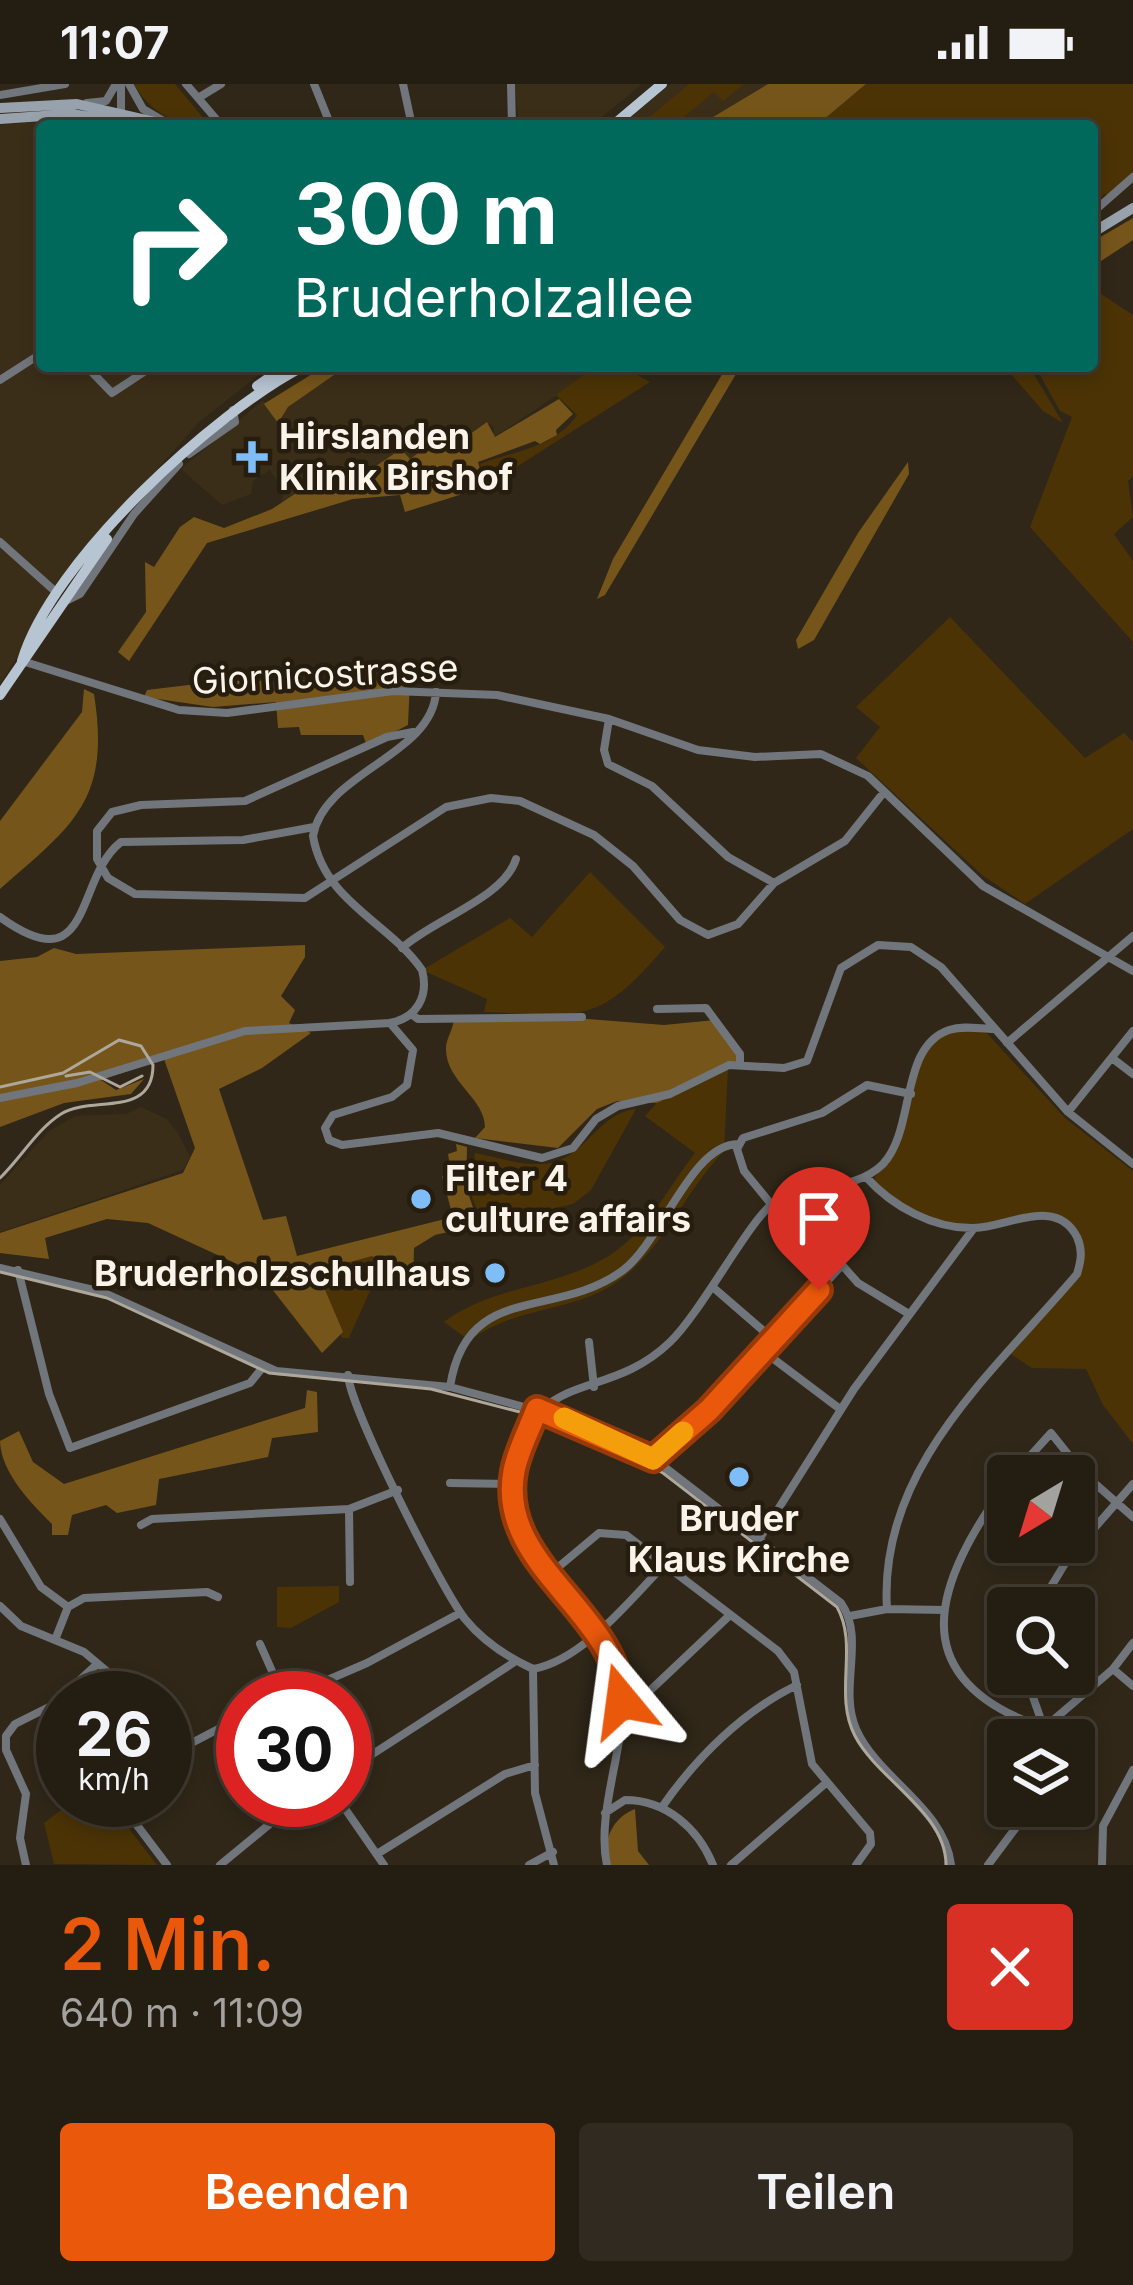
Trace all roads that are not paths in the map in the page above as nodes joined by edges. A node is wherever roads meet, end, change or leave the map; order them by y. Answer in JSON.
{"nodes":[{"id":1,"x":64,"y":84,"type":"edge"},
{"id":2,"x":186,"y":84,"type":"edge"},
{"id":3,"x":221,"y":84,"type":"edge"},
{"id":4,"x":314,"y":84,"type":"edge"},
{"id":5,"x":403,"y":84,"type":"edge"},
{"id":6,"x":511,"y":84,"type":"edge"},
{"id":7,"x":662,"y":84,"type":"edge"},
{"id":8,"x":124,"y":86,"type":"edge"},
{"id":9,"x":0,"y":95,"type":"edge"},
{"id":10,"x":198,"y":98,"type":"junction"},
{"id":11,"x":77,"y":104,"type":"junction"},
{"id":12,"x":0,"y":108,"type":"edge"},
{"id":13,"x":121,"y":111,"type":"junction"},
{"id":14,"x":0,"y":119,"type":"edge"},
{"id":15,"x":108,"y":120,"type":"edge"},
{"id":16,"x":152,"y":120,"type":"edge"},
{"id":17,"x":162,"y":120,"type":"edge"},
{"id":18,"x":217,"y":120,"type":"edge"},
{"id":19,"x":329,"y":120,"type":"edge"},
{"id":20,"x":411,"y":120,"type":"edge"},
{"id":21,"x":512,"y":120,"type":"edge"},
{"id":22,"x":618,"y":120,"type":"edge"},
{"id":23,"x":1133,"y":178,"type":"edge"},
{"id":24,"x":1098,"y":208,"type":"edge"},
{"id":25,"x":1133,"y":208,"type":"edge"},
{"id":26,"x":1098,"y":229,"type":"edge"},
{"id":27,"x":36,"y":357,"type":"edge"},
{"id":28,"x":92,"y":372,"type":"edge"},
{"id":29,"x":144,"y":372,"type":"edge"},
{"id":30,"x":278,"y":372,"type":"edge"},
{"id":31,"x":294,"y":372,"type":"edge"},
{"id":32,"x":0,"y":380,"type":"edge"},
{"id":33,"x":232,"y":408,"type":"junction"},
{"id":34,"x":111,"y":530,"type":"junction"},
{"id":35,"x":0,"y":542,"type":"edge"},
{"id":36,"x":74,"y":575,"type":"junction"},
{"id":37,"x":43,"y":582,"type":"junction"},
{"id":38,"x":63,"y":598,"type":"junction"},
{"id":39,"x":22,"y":661,"type":"junction"},
{"id":40,"x":436,"y":692,"type":"junction"},
{"id":41,"x":0,"y":695,"type":"edge"},
{"id":42,"x":609,"y":719,"type":"junction"},
{"id":43,"x":413,"y":732,"type":"junction"},
{"id":44,"x":884,"y":792,"type":"junction"},
{"id":45,"x":315,"y":827,"type":"junction"},
{"id":46,"x":517,"y":859,"type":"dead end"},
{"id":47,"x":102,"y":868,"type":"junction"},
{"id":48,"x":334,"y":883,"type":"junction"},
{"id":49,"x":774,"y":883,"type":"junction"},
{"id":50,"x":0,"y":917,"type":"edge"},
{"id":51,"x":1133,"y":936,"type":"edge"},
{"id":52,"x":402,"y":948,"type":"junction"},
{"id":53,"x":1107,"y":955,"type":"junction"},
{"id":54,"x":1133,"y":971,"type":"edge"},
{"id":55,"x":657,"y":1010,"type":"dead end"},
{"id":56,"x":411,"y":1014,"type":"junction"},
{"id":57,"x":583,"y":1017,"type":"dead end"},
{"id":58,"x":391,"y":1023,"type":"junction"},
{"id":59,"x":994,"y":1029,"type":"junction"},
{"id":60,"x":1133,"y":1031,"type":"edge"},
{"id":61,"x":1007,"y":1043,"type":"junction"},
{"id":62,"x":1112,"y":1058,"type":"junction"},
{"id":63,"x":740,"y":1063,"type":"junction"},
{"id":64,"x":1133,"y":1074,"type":"edge"},
{"id":65,"x":911,"y":1094,"type":"junction"},
{"id":66,"x":0,"y":1099,"type":"edge"},
{"id":67,"x":1068,"y":1112,"type":"junction"},
{"id":68,"x":738,"y":1144,"type":"junction"},
{"id":69,"x":1133,"y":1164,"type":"edge"},
{"id":70,"x":866,"y":1177,"type":"junction"},
{"id":71,"x":771,"y":1204,"type":"junction"},
{"id":72,"x":974,"y":1228,"type":"junction"},
{"id":73,"x":0,"y":1268,"type":"edge"},
{"id":74,"x":18,"y":1270,"type":"junction"},
{"id":75,"x":715,"y":1288,"type":"junction"},
{"id":76,"x":910,"y":1313,"type":"junction"},
{"id":77,"x":774,"y":1340,"type":"junction"},
{"id":78,"x":589,"y":1342,"type":"dead end"},
{"id":79,"x":764,"y":1351,"type":"junction"},
{"id":80,"x":263,"y":1367,"type":"junction"},
{"id":81,"x":348,"y":1375,"type":"junction"},
{"id":82,"x":594,"y":1387,"type":"junction"},
{"id":83,"x":450,"y":1388,"type":"junction"},
{"id":84,"x":537,"y":1409,"type":"junction"},
{"id":85,"x":840,"y":1409,"type":"junction"},
{"id":86,"x":1031,"y":1455,"type":"edge"},
{"id":87,"x":1071,"y":1455,"type":"edge"},
{"id":88,"x":653,"y":1459,"type":"junction"},
{"id":89,"x":1095,"y":1481,"type":"edge"},
{"id":90,"x":450,"y":1484,"type":"dead end"},
{"id":91,"x":514,"y":1484,"type":"junction"},
{"id":92,"x":1133,"y":1484,"type":"edge"},
{"id":93,"x":398,"y":1490,"type":"junction"},
{"id":94,"x":1115,"y":1503,"type":"junction"},
{"id":95,"x":349,"y":1509,"type":"junction"},
{"id":96,"x":987,"y":1512,"type":"edge"},
{"id":97,"x":1133,"y":1517,"type":"edge"},
{"id":98,"x":0,"y":1519,"type":"edge"},
{"id":99,"x":141,"y":1525,"type":"dead end"},
{"id":100,"x":758,"y":1541,"type":"junction"},
{"id":101,"x":664,"y":1565,"type":"junction"},
{"id":102,"x":550,"y":1574,"type":"junction"},
{"id":103,"x":350,"y":1582,"type":"dead end"},
{"id":104,"x":1051,"y":1587,"type":"edge"},
{"id":105,"x":218,"y":1597,"type":"dead end"},
{"id":106,"x":0,"y":1606,"type":"edge"},
{"id":107,"x":68,"y":1607,"type":"junction"},
{"id":108,"x":887,"y":1609,"type":"junction"},
{"id":109,"x":944,"y":1610,"type":"junction"},
{"id":110,"x":460,"y":1612,"type":"junction"},
{"id":111,"x":730,"y":1615,"type":"junction"},
{"id":112,"x":850,"y":1616,"type":"junction"},
{"id":113,"x":597,"y":1631,"type":"junction"},
{"id":114,"x":55,"y":1640,"type":"junction"},
{"id":115,"x":1133,"y":1643,"type":"edge"},
{"id":116,"x":260,"y":1644,"type":"dead end"},
{"id":117,"x":517,"y":1661,"type":"junction"},
{"id":118,"x":95,"y":1666,"type":"junction"},
{"id":119,"x":533,"y":1669,"type":"junction"},
{"id":120,"x":1113,"y":1670,"type":"junction"},
{"id":121,"x":103,"y":1671,"type":"edge"},
{"id":122,"x":272,"y":1671,"type":"edge"},
{"id":123,"x":350,"y":1671,"type":"edge"},
{"id":124,"x":797,"y":1685,"type":"junction"},
{"id":125,"x":1133,"y":1686,"type":"edge"},
{"id":126,"x":620,"y":1719,"type":"junction"},
{"id":127,"x":1020,"y":1719,"type":"edge"},
{"id":128,"x":1055,"y":1719,"type":"edge"},
{"id":129,"x":372,"y":1755,"type":"edge"},
{"id":130,"x":535,"y":1765,"type":"junction"},
{"id":131,"x":1133,"y":1770,"type":"edge"},
{"id":132,"x":826,"y":1783,"type":"junction"},
{"id":133,"x":662,"y":1807,"type":"junction"},
{"id":134,"x":604,"y":1814,"type":"junction"},
{"id":135,"x":138,"y":1827,"type":"edge"},
{"id":136,"x":266,"y":1827,"type":"edge"},
{"id":137,"x":358,"y":1827,"type":"edge"},
{"id":138,"x":1016,"y":1827,"type":"edge"},
{"id":139,"x":553,"y":1852,"type":"junction"},
{"id":140,"x":376,"y":1854,"type":"junction"},
{"id":141,"x":26,"y":1865,"type":"edge"},
{"id":142,"x":167,"y":1865,"type":"edge"},
{"id":143,"x":220,"y":1865,"type":"edge"},
{"id":144,"x":383,"y":1865,"type":"edge"},
{"id":145,"x":529,"y":1865,"type":"edge"},
{"id":146,"x":554,"y":1865,"type":"edge"},
{"id":147,"x":607,"y":1865,"type":"edge"},
{"id":148,"x":713,"y":1865,"type":"edge"},
{"id":149,"x":731,"y":1865,"type":"edge"},
{"id":150,"x":856,"y":1865,"type":"edge"},
{"id":151,"x":951,"y":1865,"type":"edge"},
{"id":152,"x":988,"y":1865,"type":"edge"},
{"id":153,"x":1102,"y":1865,"type":"edge"}],
"edges":[{"from":1,"to":9,"type":"street"},
{"from":2,"to":10,"type":"street"},
{"from":3,"to":10,"type":"street"},
{"from":4,"to":19,"type":"street"},
{"from":5,"to":20,"type":"street"},
{"from":6,"to":21,"type":"street"},
{"from":7,"to":22,"type":"main road"},
{"from":8,"to":11,"type":"street"},
{"from":8,"to":13,"type":"street"},
{"from":8,"to":17,"type":"street"},
{"from":10,"to":18,"type":"street"},
{"from":11,"to":12,"type":"main road"},
{"from":11,"to":13,"type":"main road"},
{"from":13,"to":16,"type":"main road"},
{"from":14,"to":15,"type":"main road"},
{"from":23,"to":24,"type":"street"},
{"from":25,"to":26,"type":"main road"},
{"from":27,"to":32,"type":"street"},
{"from":28,"to":29,"type":"street"},
{"from":30,"to":33,"type":"main road"},
{"from":31,"to":33,"type":"main road"},
{"from":33,"to":34,"type":"main road"},
{"from":33,"to":38,"type":"street"},
{"from":34,"to":36,"type":"main road"},
{"from":34,"to":38,"type":"main road"},
{"from":35,"to":37,"type":"street"},
{"from":36,"to":37,"type":"street"},
{"from":36,"to":38,"type":"main road"},
{"from":37,"to":38,"type":"street"},
{"from":38,"to":39,"type":"main road"},
{"from":39,"to":40,"type":"street","name":"Giornicostrasse"},
{"from":39,"to":41,"type":"main road"},
{"from":40,"to":42,"type":"street","name":"Giornicostrasse"},
{"from":40,"to":43,"type":"street"},
{"from":42,"to":44,"type":"street","name":"Giornicostrasse"},
{"from":42,"to":49,"type":"street"},
{"from":43,"to":45,"type":"street"},
{"from":43,"to":47,"type":"street"},
{"from":44,"to":49,"type":"street"},
{"from":44,"to":53,"type":"street","name":"Giornicostrasse"},
{"from":45,"to":47,"type":"street"},
{"from":45,"to":48,"type":"street"},
{"from":46,"to":52,"type":"street"},
{"from":47,"to":48,"type":"street"},
{"from":47,"to":50,"type":"street"},
{"from":48,"to":49,"type":"street"},
{"from":48,"to":52,"type":"street"},
{"from":51,"to":53,"type":"street"},
{"from":52,"to":56,"type":"street"},
{"from":53,"to":54,"type":"street","name":"Giornicostrasse"},
{"from":53,"to":61,"type":"street"},
{"from":55,"to":63,"type":"street"},
{"from":56,"to":57,"type":"street"},
{"from":56,"to":58,"type":"street"},
{"from":58,"to":63,"type":"street"},
{"from":58,"to":66,"type":"street"},
{"from":59,"to":61,"type":"street"},
{"from":59,"to":63,"type":"street"},
{"from":59,"to":65,"type":"street"},
{"from":60,"to":62,"type":"street"},
{"from":61,"to":67,"type":"street"},
{"from":62,"to":64,"type":"street"},
{"from":62,"to":67,"type":"street"},
{"from":65,"to":68,"type":"street"},
{"from":65,"to":70,"type":"street"},
{"from":67,"to":69,"type":"street"},
{"from":68,"to":71,"type":"street"},
{"from":68,"to":83,"type":"street"},
{"from":70,"to":71,"type":"street"},
{"from":70,"to":72,"type":"street"},
{"from":71,"to":75,"type":"street"},
{"from":72,"to":76,"type":"street"},
{"from":72,"to":108,"type":"street"},
{"from":73,"to":74,"type":"street"},
{"from":74,"to":80,"type":"street"},
{"from":74,"to":80,"type":"street"},
{"from":75,"to":77,"type":"street"},
{"from":75,"to":82,"type":"street"},
{"from":76,"to":77,"type":"street"},
{"from":76,"to":85,"type":"street"},
{"from":77,"to":79,"type":"street"},
{"from":78,"to":82,"type":"street"},
{"from":79,"to":85,"type":"street"},
{"from":79,"to":88,"type":"street"},
{"from":80,"to":81,"type":"street"},
{"from":81,"to":83,"type":"street"},
{"from":81,"to":93,"type":"street"},
{"from":82,"to":84,"type":"street"},
{"from":83,"to":84,"type":"street"},
{"from":84,"to":88,"type":"street"},
{"from":84,"to":91,"type":"street"},
{"from":85,"to":100,"type":"street"},
{"from":86,"to":87,"type":"street"},
{"from":88,"to":100,"type":"street"},
{"from":89,"to":94,"type":"street"},
{"from":90,"to":91,"type":"street"},
{"from":91,"to":102,"type":"street"},
{"from":92,"to":94,"type":"street"},
{"from":93,"to":95,"type":"street"},
{"from":93,"to":110,"type":"street"},
{"from":94,"to":97,"type":"street"},
{"from":94,"to":104,"type":"street"},
{"from":95,"to":99,"type":"street"},
{"from":95,"to":103,"type":"street"},
{"from":96,"to":109,"type":"street"},
{"from":98,"to":107,"type":"street"},
{"from":100,"to":112,"type":"street"},
{"from":101,"to":102,"type":"street"},
{"from":101,"to":111,"type":"street"},
{"from":101,"to":113,"type":"street"},
{"from":102,"to":113,"type":"street"},
{"from":105,"to":107,"type":"street"},
{"from":106,"to":114,"type":"street"},
{"from":107,"to":114,"type":"street"},
{"from":108,"to":109,"type":"street"},
{"from":108,"to":112,"type":"street"},
{"from":109,"to":127,"type":"street"},
{"from":110,"to":117,"type":"street"},
{"from":110,"to":123,"type":"street"},
{"from":111,"to":124,"type":"street"},
{"from":111,"to":126,"type":"street"},
{"from":112,"to":151,"type":"street"},
{"from":113,"to":119,"type":"street"},
{"from":113,"to":126,"type":"street"},
{"from":114,"to":118,"type":"street"},
{"from":115,"to":120,"type":"street"},
{"from":116,"to":122,"type":"street"},
{"from":117,"to":119,"type":"street"},
{"from":117,"to":129,"type":"street"},
{"from":118,"to":121,"type":"street"},
{"from":118,"to":141,"type":"street"},
{"from":119,"to":130,"type":"street"},
{"from":120,"to":125,"type":"street"},
{"from":120,"to":128,"type":"street"},
{"from":124,"to":132,"type":"street"},
{"from":124,"to":133,"type":"street"},
{"from":126,"to":134,"type":"street"},
{"from":130,"to":139,"type":"street"},
{"from":130,"to":140,"type":"street"},
{"from":131,"to":153,"type":"street"},
{"from":132,"to":149,"type":"street"},
{"from":132,"to":150,"type":"street"},
{"from":133,"to":134,"type":"street"},
{"from":133,"to":148,"type":"street"},
{"from":134,"to":147,"type":"street"},
{"from":135,"to":142,"type":"street"},
{"from":136,"to":143,"type":"street"},
{"from":137,"to":140,"type":"street"},
{"from":138,"to":152,"type":"street"},
{"from":139,"to":145,"type":"street"},
{"from":139,"to":146,"type":"street"},
{"from":140,"to":144,"type":"street"}]}
